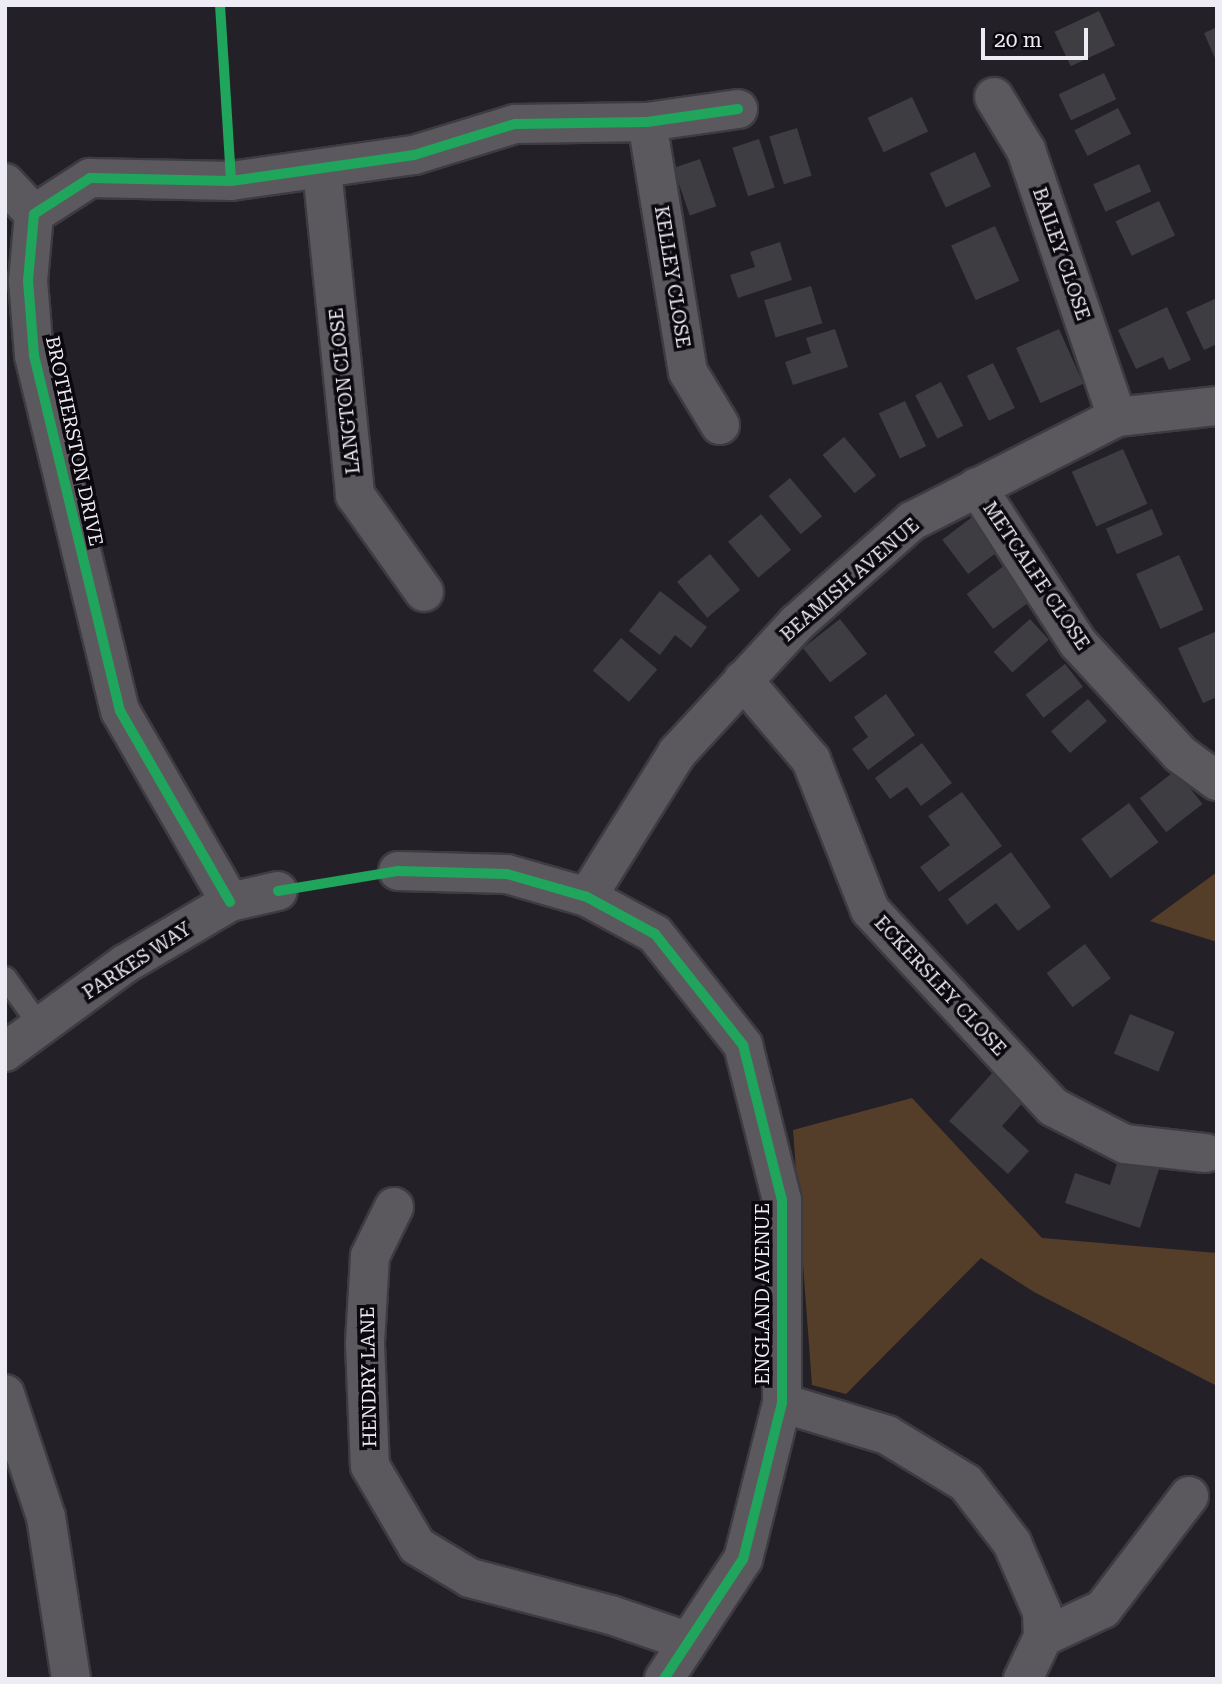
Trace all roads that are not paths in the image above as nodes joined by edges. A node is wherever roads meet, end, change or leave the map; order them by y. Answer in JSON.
{"nodes":[{"id":1,"x":994,"y":97,"type":"dead end"},
{"id":2,"x":738,"y":109,"type":"dead end"},
{"id":3,"x":647,"y":122,"type":"junction"},
{"id":4,"x":322,"y":169,"type":"junction"},
{"id":5,"x":5,"y":183,"type":"edge"},
{"id":6,"x":34,"y":214,"type":"junction"},
{"id":7,"x":1217,"y":405,"type":"edge"},
{"id":8,"x":1117,"y":416,"type":"junction"},
{"id":9,"x":720,"y":425,"type":"dead end"},
{"id":10,"x":976,"y":487,"type":"junction"},
{"id":11,"x":424,"y":592,"type":"dead end"},
{"id":12,"x":743,"y":680,"type":"junction"},
{"id":13,"x":1217,"y":781,"type":"edge"},
{"id":14,"x":398,"y":871,"type":"dead end"},
{"id":15,"x":278,"y":891,"type":"dead end"},
{"id":16,"x":587,"y":897,"type":"junction"},
{"id":17,"x":230,"y":902,"type":"junction"},
{"id":18,"x":5,"y":977,"type":"edge"},
{"id":19,"x":40,"y":1026,"type":"junction"},
{"id":20,"x":5,"y":1052,"type":"edge"},
{"id":21,"x":1205,"y":1153,"type":"dead end"},
{"id":22,"x":394,"y":1207,"type":"dead end"},
{"id":23,"x":5,"y":1394,"type":"edge"},
{"id":24,"x":782,"y":1403,"type":"junction"},
{"id":25,"x":1189,"y":1496,"type":"dead end"},
{"id":26,"x":1043,"y":1637,"type":"junction"},
{"id":27,"x":687,"y":1641,"type":"junction"},
{"id":28,"x":71,"y":1679,"type":"edge"},
{"id":29,"x":664,"y":1679,"type":"edge"},
{"id":30,"x":1023,"y":1679,"type":"edge"}],
"edges":[{"from":1,"to":8,"type":"street","name":"BAILEY CLOSE"},
{"from":2,"to":3,"type":"street"},
{"from":3,"to":4,"type":"street"},
{"from":3,"to":9,"type":"street","name":"KELLEY CLOSE"},
{"from":4,"to":6,"type":"street"},
{"from":4,"to":11,"type":"street","name":"LANGTON CLOSE"},
{"from":5,"to":6,"type":"street"},
{"from":6,"to":17,"type":"street","name":"BROTHERSTON DRIVE"},
{"from":7,"to":8,"type":"street","name":"BEAMISH AVENUE"},
{"from":8,"to":10,"type":"street","name":"BEAMISH AVENUE"},
{"from":10,"to":12,"type":"street","name":"BEAMISH AVENUE"},
{"from":10,"to":13,"type":"street","name":"METCALFE CLOSE"},
{"from":12,"to":16,"type":"street","name":"BEAMISH AVENUE"},
{"from":12,"to":21,"type":"street","name":"ECKERSLEY CLOSE"},
{"from":14,"to":16,"type":"street","name":"ENGLAND AVENUE"},
{"from":15,"to":17,"type":"street","name":"PARKES WAY"},
{"from":16,"to":24,"type":"street","name":"ENGLAND AVENUE"},
{"from":17,"to":19,"type":"street","name":"PARKES WAY"},
{"from":18,"to":19,"type":"lane"},
{"from":19,"to":20,"type":"street","name":"PARKES WAY"},
{"from":22,"to":27,"type":"street","name":"HENDRY LANE"},
{"from":23,"to":28,"type":"street"},
{"from":24,"to":26,"type":"street"},
{"from":24,"to":27,"type":"street","name":"ENGLAND AVENUE"},
{"from":25,"to":26,"type":"street"},
{"from":26,"to":30,"type":"street"},
{"from":27,"to":29,"type":"street","name":"ENGLAND AVENUE"}]}
